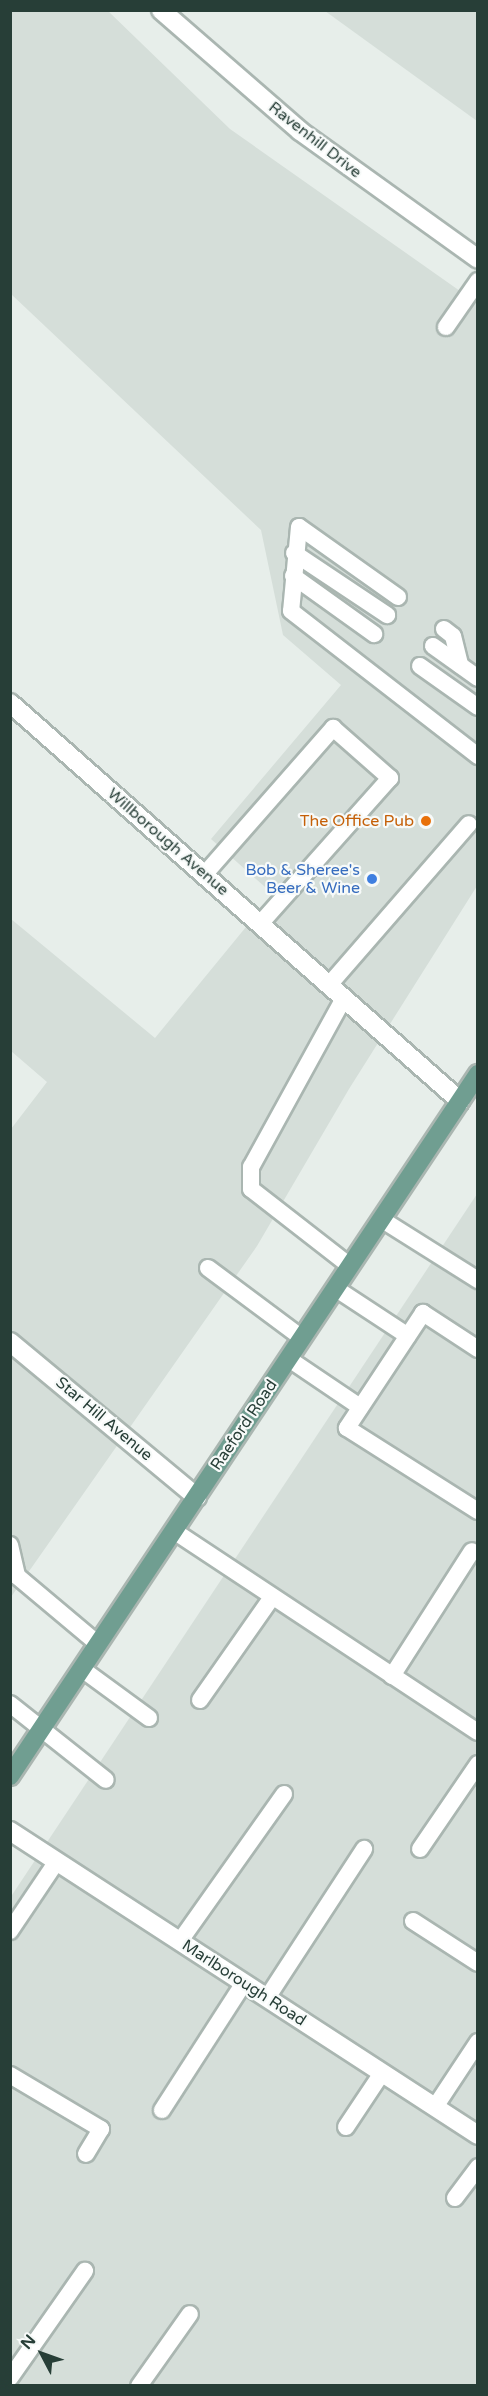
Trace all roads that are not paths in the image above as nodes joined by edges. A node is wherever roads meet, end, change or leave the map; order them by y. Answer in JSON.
{"nodes":[{"id":1,"x":161,"y":10,"type":"edge"},
{"id":2,"x":477,"y":259,"type":"edge"},
{"id":3,"x":477,"y":281,"type":"edge"},
{"id":4,"x":446,"y":327,"type":"dead end"},
{"id":5,"x":294,"y":553,"type":"junction"},
{"id":6,"x":293,"y":576,"type":"junction"},
{"id":7,"x":398,"y":597,"type":"dead end"},
{"id":8,"x":387,"y":615,"type":"dead end"},
{"id":9,"x":444,"y":629,"type":"dead end"},
{"id":10,"x":374,"y":634,"type":"dead end"},
{"id":11,"x":433,"y":646,"type":"dead end"},
{"id":12,"x":460,"y":665,"type":"junction"},
{"id":13,"x":420,"y":666,"type":"dead end"},
{"id":14,"x":477,"y":678,"type":"edge"},
{"id":15,"x":10,"y":703,"type":"edge"},
{"id":16,"x":477,"y":707,"type":"edge"},
{"id":17,"x":477,"y":756,"type":"edge"},
{"id":18,"x":469,"y":824,"type":"dead end"},
{"id":19,"x":204,"y":875,"type":"junction"},
{"id":20,"x":261,"y":924,"type":"junction"},
{"id":21,"x":329,"y":985,"type":"junction"},
{"id":22,"x":344,"y":998,"type":"junction"},
{"id":23,"x":477,"y":1075,"type":"edge"},
{"id":24,"x":460,"y":1101,"type":"junction"},
{"id":25,"x":381,"y":1220,"type":"junction"},
{"id":26,"x":350,"y":1266,"type":"junction"},
{"id":27,"x":208,"y":1268,"type":"dead end"},
{"id":28,"x":477,"y":1280,"type":"edge"},
{"id":29,"x":335,"y":1288,"type":"junction"},
{"id":30,"x":408,"y":1336,"type":"junction"},
{"id":31,"x":302,"y":1338,"type":"junction"},
{"id":32,"x":10,"y":1342,"type":"edge"},
{"id":33,"x":477,"y":1349,"type":"edge"},
{"id":34,"x":289,"y":1359,"type":"junction"},
{"id":35,"x":360,"y":1407,"type":"junction"},
{"id":36,"x":197,"y":1497,"type":"junction"},
{"id":37,"x":477,"y":1511,"type":"edge"},
{"id":38,"x":174,"y":1531,"type":"junction"},
{"id":39,"x":10,"y":1545,"type":"edge"},
{"id":40,"x":472,"y":1551,"type":"dead end"},
{"id":41,"x":272,"y":1597,"type":"junction"},
{"id":42,"x":98,"y":1644,"type":"junction"},
{"id":43,"x":82,"y":1669,"type":"junction"},
{"id":44,"x":392,"y":1676,"type":"junction"},
{"id":45,"x":200,"y":1700,"type":"dead end"},
{"id":46,"x":10,"y":1704,"type":"edge"},
{"id":47,"x":149,"y":1718,"type":"dead end"},
{"id":48,"x":41,"y":1731,"type":"junction"},
{"id":49,"x":477,"y":1732,"type":"edge"},
{"id":50,"x":477,"y":1764,"type":"edge"},
{"id":51,"x":10,"y":1776,"type":"edge"},
{"id":52,"x":106,"y":1780,"type":"dead end"},
{"id":53,"x":284,"y":1794,"type":"dead end"},
{"id":54,"x":10,"y":1831,"type":"edge"},
{"id":55,"x":364,"y":1849,"type":"dead end"},
{"id":56,"x":420,"y":1849,"type":"dead end"},
{"id":57,"x":57,"y":1861,"type":"junction"},
{"id":58,"x":413,"y":1921,"type":"dead end"},
{"id":59,"x":10,"y":1931,"type":"edge"},
{"id":60,"x":180,"y":1941,"type":"junction"},
{"id":61,"x":477,"y":1963,"type":"edge"},
{"id":62,"x":244,"y":1983,"type":"junction"},
{"id":63,"x":267,"y":1998,"type":"junction"},
{"id":64,"x":477,"y":2042,"type":"edge"},
{"id":65,"x":382,"y":2073,"type":"junction"},
{"id":66,"x":10,"y":2075,"type":"edge"},
{"id":67,"x":435,"y":2107,"type":"junction"},
{"id":68,"x":162,"y":2110,"type":"dead end"},
{"id":69,"x":346,"y":2127,"type":"dead end"},
{"id":70,"x":477,"y":2135,"type":"edge"},
{"id":71,"x":86,"y":2154,"type":"dead end"},
{"id":72,"x":477,"y":2167,"type":"edge"},
{"id":73,"x":455,"y":2198,"type":"dead end"},
{"id":74,"x":85,"y":2271,"type":"dead end"},
{"id":75,"x":190,"y":2314,"type":"dead end"},
{"id":76,"x":10,"y":2378,"type":"edge"},
{"id":77,"x":139,"y":2385,"type":"edge"}],
"edges":[{"from":1,"to":2,"type":"street","name":"Ravenhill Drive"},
{"from":3,"to":4,"type":"lane"},
{"from":5,"to":6,"type":"lane"},
{"from":5,"to":7,"type":"lane"},
{"from":5,"to":8,"type":"lane"},
{"from":6,"to":10,"type":"lane"},
{"from":6,"to":17,"type":"lane"},
{"from":9,"to":12,"type":"lane"},
{"from":11,"to":12,"type":"lane"},
{"from":12,"to":14,"type":"lane"},
{"from":13,"to":16,"type":"lane"},
{"from":15,"to":19,"type":"street","name":"Willborough Avenue"},
{"from":18,"to":21,"type":"lane"},
{"from":19,"to":20,"type":"street","name":"Willborough Avenue"},
{"from":19,"to":20,"type":"lane"},
{"from":20,"to":21,"type":"street","name":"Willborough Avenue"},
{"from":21,"to":22,"type":"street","name":"Willborough Avenue"},
{"from":22,"to":24,"type":"street","name":"Willborough Avenue"},
{"from":22,"to":26,"type":"lane"},
{"from":23,"to":24,"type":"main road","name":"Raeford Road"},
{"from":24,"to":25,"type":"main road","name":"Raeford Road"},
{"from":25,"to":26,"type":"main road","name":"Raeford Road"},
{"from":25,"to":28,"type":"lane"},
{"from":26,"to":29,"type":"main road","name":"Raeford Road"},
{"from":27,"to":31,"type":"lane"},
{"from":29,"to":30,"type":"lane"},
{"from":29,"to":31,"type":"main road","name":"Raeford Road"},
{"from":30,"to":33,"type":"lane"},
{"from":30,"to":35,"type":"lane"},
{"from":31,"to":34,"type":"main road","name":"Raeford Road"},
{"from":32,"to":36,"type":"street","name":"Star Hill Avenue"},
{"from":34,"to":35,"type":"lane"},
{"from":34,"to":36,"type":"main road","name":"Raeford Road"},
{"from":35,"to":37,"type":"lane"},
{"from":36,"to":38,"type":"main road","name":"Raeford Road"},
{"from":38,"to":41,"type":"lane"},
{"from":38,"to":42,"type":"main road","name":"Raeford Road"},
{"from":39,"to":42,"type":"lane"},
{"from":40,"to":44,"type":"lane"},
{"from":41,"to":44,"type":"lane"},
{"from":41,"to":45,"type":"lane"},
{"from":42,"to":43,"type":"main road","name":"Raeford Road"},
{"from":43,"to":47,"type":"lane"},
{"from":43,"to":48,"type":"main road","name":"Raeford Road"},
{"from":44,"to":49,"type":"lane"},
{"from":46,"to":48,"type":"lane"},
{"from":48,"to":51,"type":"main road","name":"Raeford Road"},
{"from":48,"to":52,"type":"lane"},
{"from":50,"to":56,"type":"lane"},
{"from":53,"to":60,"type":"lane"},
{"from":54,"to":57,"type":"street","name":"Marlborough Road"},
{"from":55,"to":63,"type":"lane"},
{"from":57,"to":59,"type":"lane"},
{"from":57,"to":60,"type":"street","name":"Marlborough Road"},
{"from":58,"to":61,"type":"lane"},
{"from":60,"to":62,"type":"street","name":"Marlborough Road"},
{"from":62,"to":63,"type":"street","name":"Marlborough Road"},
{"from":62,"to":68,"type":"lane"},
{"from":63,"to":65,"type":"street","name":"Marlborough Road"},
{"from":64,"to":67,"type":"lane"},
{"from":65,"to":67,"type":"street","name":"Marlborough Road"},
{"from":65,"to":69,"type":"lane"},
{"from":66,"to":71,"type":"lane"},
{"from":67,"to":70,"type":"street","name":"Marlborough Road"},
{"from":72,"to":73,"type":"lane"},
{"from":74,"to":76,"type":"lane"},
{"from":75,"to":77,"type":"lane"}]}
